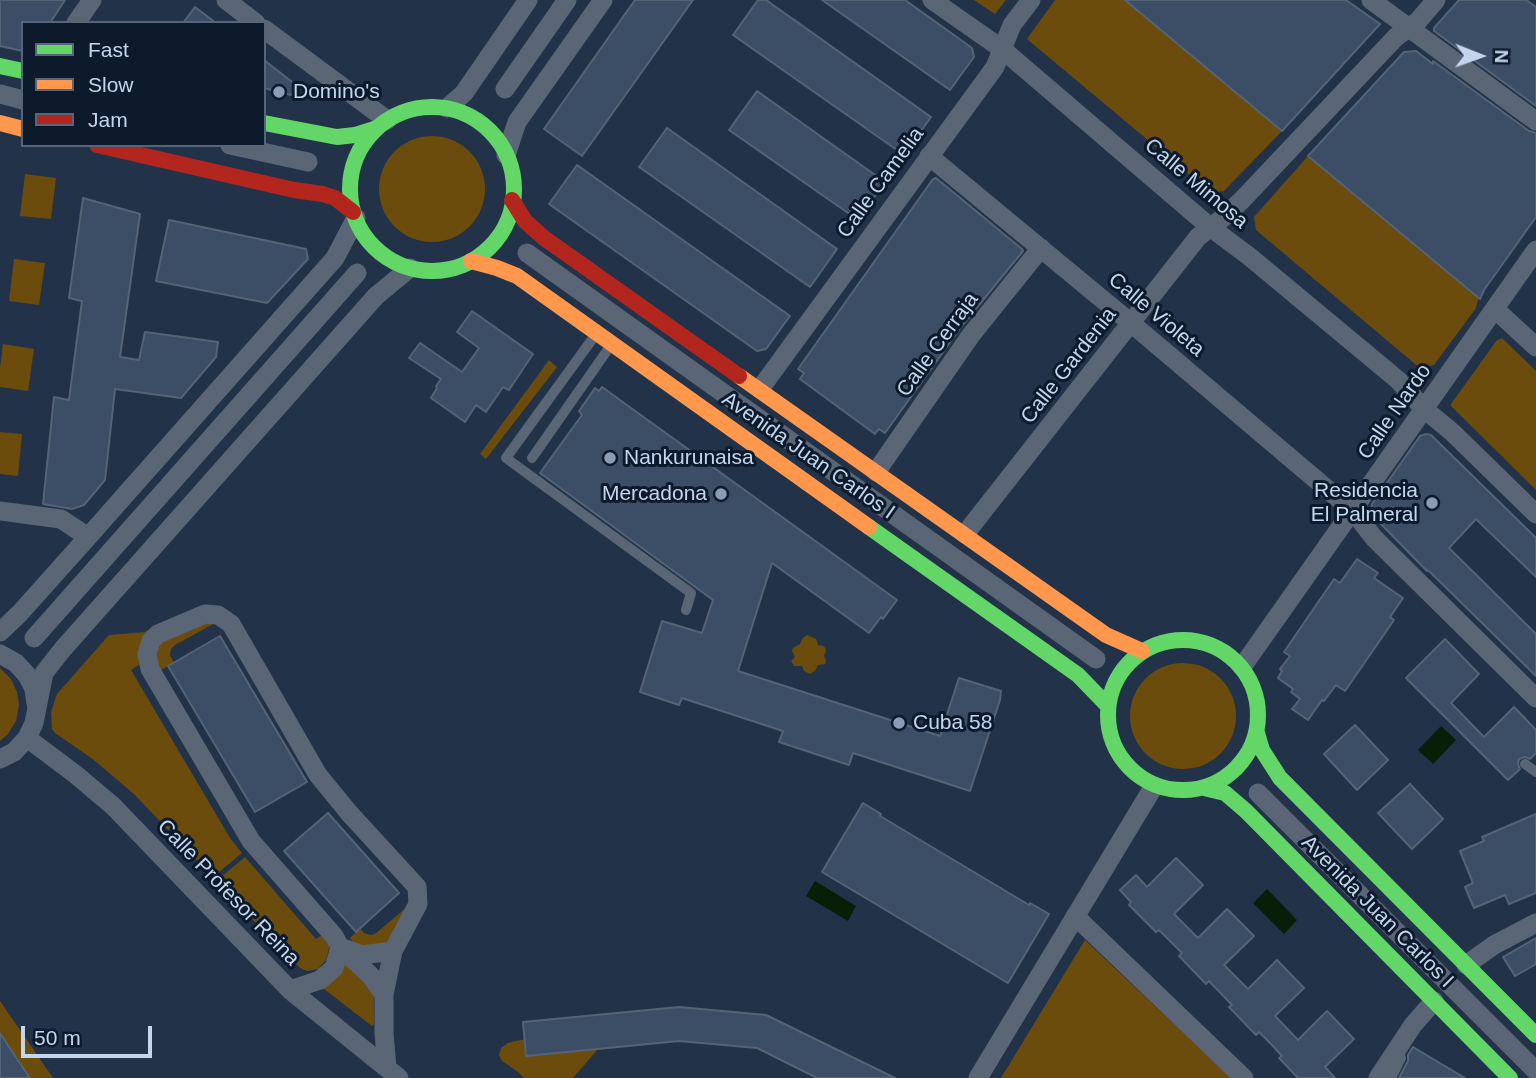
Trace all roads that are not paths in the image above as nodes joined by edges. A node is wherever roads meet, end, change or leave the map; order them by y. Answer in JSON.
{"nodes":[{"id":1,"x":92,"y":0,"type":"edge"},
{"id":2,"x":226,"y":0,"type":"edge"},
{"id":3,"x":528,"y":0,"type":"edge"},
{"id":4,"x":567,"y":0,"type":"edge"},
{"id":5,"x":603,"y":0,"type":"edge"},
{"id":6,"x":932,"y":0,"type":"edge"},
{"id":7,"x":1031,"y":0,"type":"edge"},
{"id":8,"x":1371,"y":0,"type":"edge"},
{"id":9,"x":1436,"y":0,"type":"edge"},
{"id":10,"x":77,"y":21,"type":"edge"},
{"id":11,"x":253,"y":21,"type":"edge"},
{"id":12,"x":1410,"y":28,"type":"junction"},
{"id":13,"x":266,"y":31,"type":"edge"},
{"id":14,"x":1002,"y":48,"type":"junction"},
{"id":15,"x":0,"y":66,"type":"edge"},
{"id":16,"x":21,"y":71,"type":"edge"},
{"id":17,"x":505,"y":89,"type":"dead end"},
{"id":18,"x":0,"y":94,"type":"edge"},
{"id":19,"x":21,"y":99,"type":"edge"},
{"id":20,"x":447,"y":108,"type":"junction"},
{"id":21,"x":1536,"y":121,"type":"edge"},
{"id":22,"x":266,"y":123,"type":"edge"},
{"id":23,"x":0,"y":124,"type":"edge"},
{"id":24,"x":382,"y":124,"type":"junction"},
{"id":25,"x":21,"y":129,"type":"edge"},
{"id":26,"x":106,"y":147,"type":"edge"},
{"id":27,"x":239,"y":147,"type":"edge"},
{"id":28,"x":506,"y":155,"type":"junction"},
{"id":29,"x":929,"y":156,"type":"junction"},
{"id":30,"x":308,"y":162,"type":"dead end"},
{"id":31,"x":513,"y":200,"type":"junction"},
{"id":32,"x":354,"y":215,"type":"junction"},
{"id":33,"x":1210,"y":227,"type":"junction"},
{"id":34,"x":1041,"y":248,"type":"junction"},
{"id":35,"x":1536,"y":250,"type":"edge"},
{"id":36,"x":527,"y":253,"type":"dead end"},
{"id":37,"x":471,"y":261,"type":"junction"},
{"id":38,"x":410,"y":268,"type":"junction"},
{"id":39,"x":357,"y":273,"type":"dead end"},
{"id":40,"x":1495,"y":309,"type":"junction"},
{"id":41,"x":1131,"y":323,"type":"junction"},
{"id":42,"x":596,"y":333,"type":"junction"},
{"id":43,"x":611,"y":344,"type":"junction"},
{"id":44,"x":1536,"y":347,"type":"edge"},
{"id":45,"x":760,"y":389,"type":"junction"},
{"id":46,"x":1424,"y":409,"type":"junction"},
{"id":47,"x":532,"y":458,"type":"dead end"},
{"id":48,"x":876,"y":471,"type":"junction"},
{"id":49,"x":0,"y":511,"type":"edge"},
{"id":50,"x":1353,"y":512,"type":"junction"},
{"id":51,"x":1536,"y":514,"type":"edge"},
{"id":52,"x":965,"y":534,"type":"junction"},
{"id":53,"x":88,"y":537,"type":"junction"},
{"id":54,"x":686,"y":610,"type":"dead end"},
{"id":55,"x":0,"y":632,"type":"edge"},
{"id":56,"x":34,"y":638,"type":"dead end"},
{"id":57,"x":1142,"y":651,"type":"junction"},
{"id":58,"x":0,"y":654,"type":"edge"},
{"id":59,"x":1096,"y":659,"type":"dead end"},
{"id":60,"x":1242,"y":667,"type":"junction"},
{"id":61,"x":1536,"y":698,"type":"edge"},
{"id":62,"x":36,"y":705,"type":"junction"},
{"id":63,"x":1108,"y":706,"type":"junction"},
{"id":64,"x":1256,"y":733,"type":"junction"},
{"id":65,"x":27,"y":738,"type":"junction"},
{"id":66,"x":0,"y":759,"type":"edge"},
{"id":67,"x":1525,"y":764,"type":"dead end"},
{"id":68,"x":1536,"y":772,"type":"edge"},
{"id":69,"x":1154,"y":786,"type":"junction"},
{"id":70,"x":1204,"y":789,"type":"junction"},
{"id":71,"x":1258,"y":793,"type":"dead end"},
{"id":72,"x":1075,"y":916,"type":"junction"},
{"id":73,"x":1536,"y":923,"type":"edge"},
{"id":74,"x":340,"y":947,"type":"junction"},
{"id":75,"x":393,"y":951,"type":"junction"},
{"id":76,"x":1466,"y":965,"type":"junction"},
{"id":77,"x":290,"y":990,"type":"junction"},
{"id":78,"x":384,"y":994,"type":"junction"},
{"id":79,"x":1436,"y":1004,"type":"junction"},
{"id":80,"x":1536,"y":1035,"type":"edge"},
{"id":81,"x":1536,"y":1071,"type":"edge"},
{"id":82,"x":393,"y":1073,"type":"edge"},
{"id":83,"x":978,"y":1078,"type":"edge"},
{"id":84,"x":1244,"y":1078,"type":"edge"},
{"id":85,"x":1378,"y":1078,"type":"edge"},
{"id":86,"x":1391,"y":1078,"type":"edge"},
{"id":87,"x":1510,"y":1078,"type":"edge"}],
"edges":[{"from":1,"to":10,"type":"street"},
{"from":2,"to":11,"type":"street"},
{"from":3,"to":20,"type":"street"},
{"from":4,"to":17,"type":"street"},
{"from":5,"to":28,"type":"street"},
{"from":6,"to":14,"type":"street","name":"Calle Mimosa"},
{"from":7,"to":14,"type":"street","name":"Calle Camelia"},
{"from":8,"to":12,"type":"street"},
{"from":9,"to":12,"type":"street","name":"Calle Gardenia"},
{"from":12,"to":21,"type":"street"},
{"from":12,"to":33,"type":"street","name":"Calle Gardenia"},
{"from":13,"to":24,"type":"street"},
{"from":14,"to":29,"type":"street","name":"Calle Camelia"},
{"from":14,"to":33,"type":"street","name":"Calle Mimosa"},
{"from":15,"to":16,"type":"street"},
{"from":18,"to":19,"type":"street"},
{"from":20,"to":24,"type":"street"},
{"from":20,"to":28,"type":"street"},
{"from":22,"to":24,"type":"street"},
{"from":23,"to":25,"type":"street"},
{"from":24,"to":32,"type":"street"},
{"from":26,"to":32,"type":"street"},
{"from":27,"to":30,"type":"street"},
{"from":28,"to":31,"type":"street"},
{"from":29,"to":34,"type":"street","name":"Calle Violeta"},
{"from":29,"to":45,"type":"street","name":"Calle Camelia"},
{"from":31,"to":37,"type":"street"},
{"from":31,"to":45,"type":"street","name":"Avenida Juan Carlos I"},
{"from":32,"to":38,"type":"street"},
{"from":32,"to":53,"type":"street"},
{"from":33,"to":41,"type":"street","name":"Calle Gardenia"},
{"from":33,"to":46,"type":"street","name":"Calle Mimosa"},
{"from":34,"to":41,"type":"street","name":"Calle Violeta"},
{"from":34,"to":48,"type":"street","name":"Calle Cerraja"},
{"from":35,"to":40,"type":"street","name":"Calle Nardo"},
{"from":36,"to":59,"type":"street","name":"Avenida Juan Carlos I"},
{"from":37,"to":38,"type":"street"},
{"from":37,"to":42,"type":"street","name":"Avenida Juan Carlos I"},
{"from":38,"to":62,"type":"street"},
{"from":39,"to":56,"type":"street"},
{"from":40,"to":44,"type":"street"},
{"from":40,"to":46,"type":"street","name":"Calle Nardo"},
{"from":41,"to":50,"type":"street","name":"Calle Violeta"},
{"from":41,"to":52,"type":"street","name":"Calle Gardenia"},
{"from":42,"to":43,"type":"street","name":"Avenida Juan Carlos I"},
{"from":42,"to":54,"type":"lane"},
{"from":43,"to":47,"type":"lane"},
{"from":43,"to":63,"type":"street","name":"Avenida Juan Carlos I"},
{"from":45,"to":48,"type":"street","name":"Avenida Juan Carlos I"},
{"from":46,"to":50,"type":"street","name":"Calle Nardo"},
{"from":46,"to":51,"type":"street","name":"Calle Mimosa"},
{"from":48,"to":52,"type":"street","name":"Avenida Juan Carlos I"},
{"from":49,"to":53,"type":"street"},
{"from":50,"to":60,"type":"street","name":"Calle Nardo"},
{"from":50,"to":61,"type":"street","name":"Calle Violeta"},
{"from":52,"to":57,"type":"street","name":"Avenida Juan Carlos I"},
{"from":53,"to":55,"type":"street"},
{"from":57,"to":60,"type":"street"},
{"from":57,"to":63,"type":"street"},
{"from":58,"to":62,"type":"street"},
{"from":60,"to":64,"type":"street"},
{"from":62,"to":65,"type":"street"},
{"from":63,"to":69,"type":"street"},
{"from":64,"to":70,"type":"street"},
{"from":64,"to":76,"type":"street","name":"Avenida Juan Carlos I"},
{"from":65,"to":66,"type":"street"},
{"from":65,"to":77,"type":"street","name":"Calle Profesor Reina"},
{"from":67,"to":68,"type":"lane"},
{"from":69,"to":70,"type":"street"},
{"from":69,"to":72,"type":"street"},
{"from":70,"to":79,"type":"street","name":"Avenida Juan Carlos I"},
{"from":71,"to":81,"type":"street","name":"Avenida Juan Carlos I"},
{"from":72,"to":83,"type":"street"},
{"from":72,"to":84,"type":"street"},
{"from":73,"to":76,"type":"street"},
{"from":74,"to":75,"type":"street"},
{"from":74,"to":75,"type":"street"},
{"from":74,"to":77,"type":"street"},
{"from":74,"to":78,"type":"street"},
{"from":75,"to":78,"type":"street"},
{"from":76,"to":80,"type":"street","name":"Avenida Juan Carlos I"},
{"from":77,"to":82,"type":"street","name":"Calle Profesor Reina"},
{"from":78,"to":82,"type":"street"},
{"from":79,"to":85,"type":"street"},
{"from":79,"to":86,"type":"lane"},
{"from":79,"to":87,"type":"street","name":"Avenida Juan Carlos I"}]}
